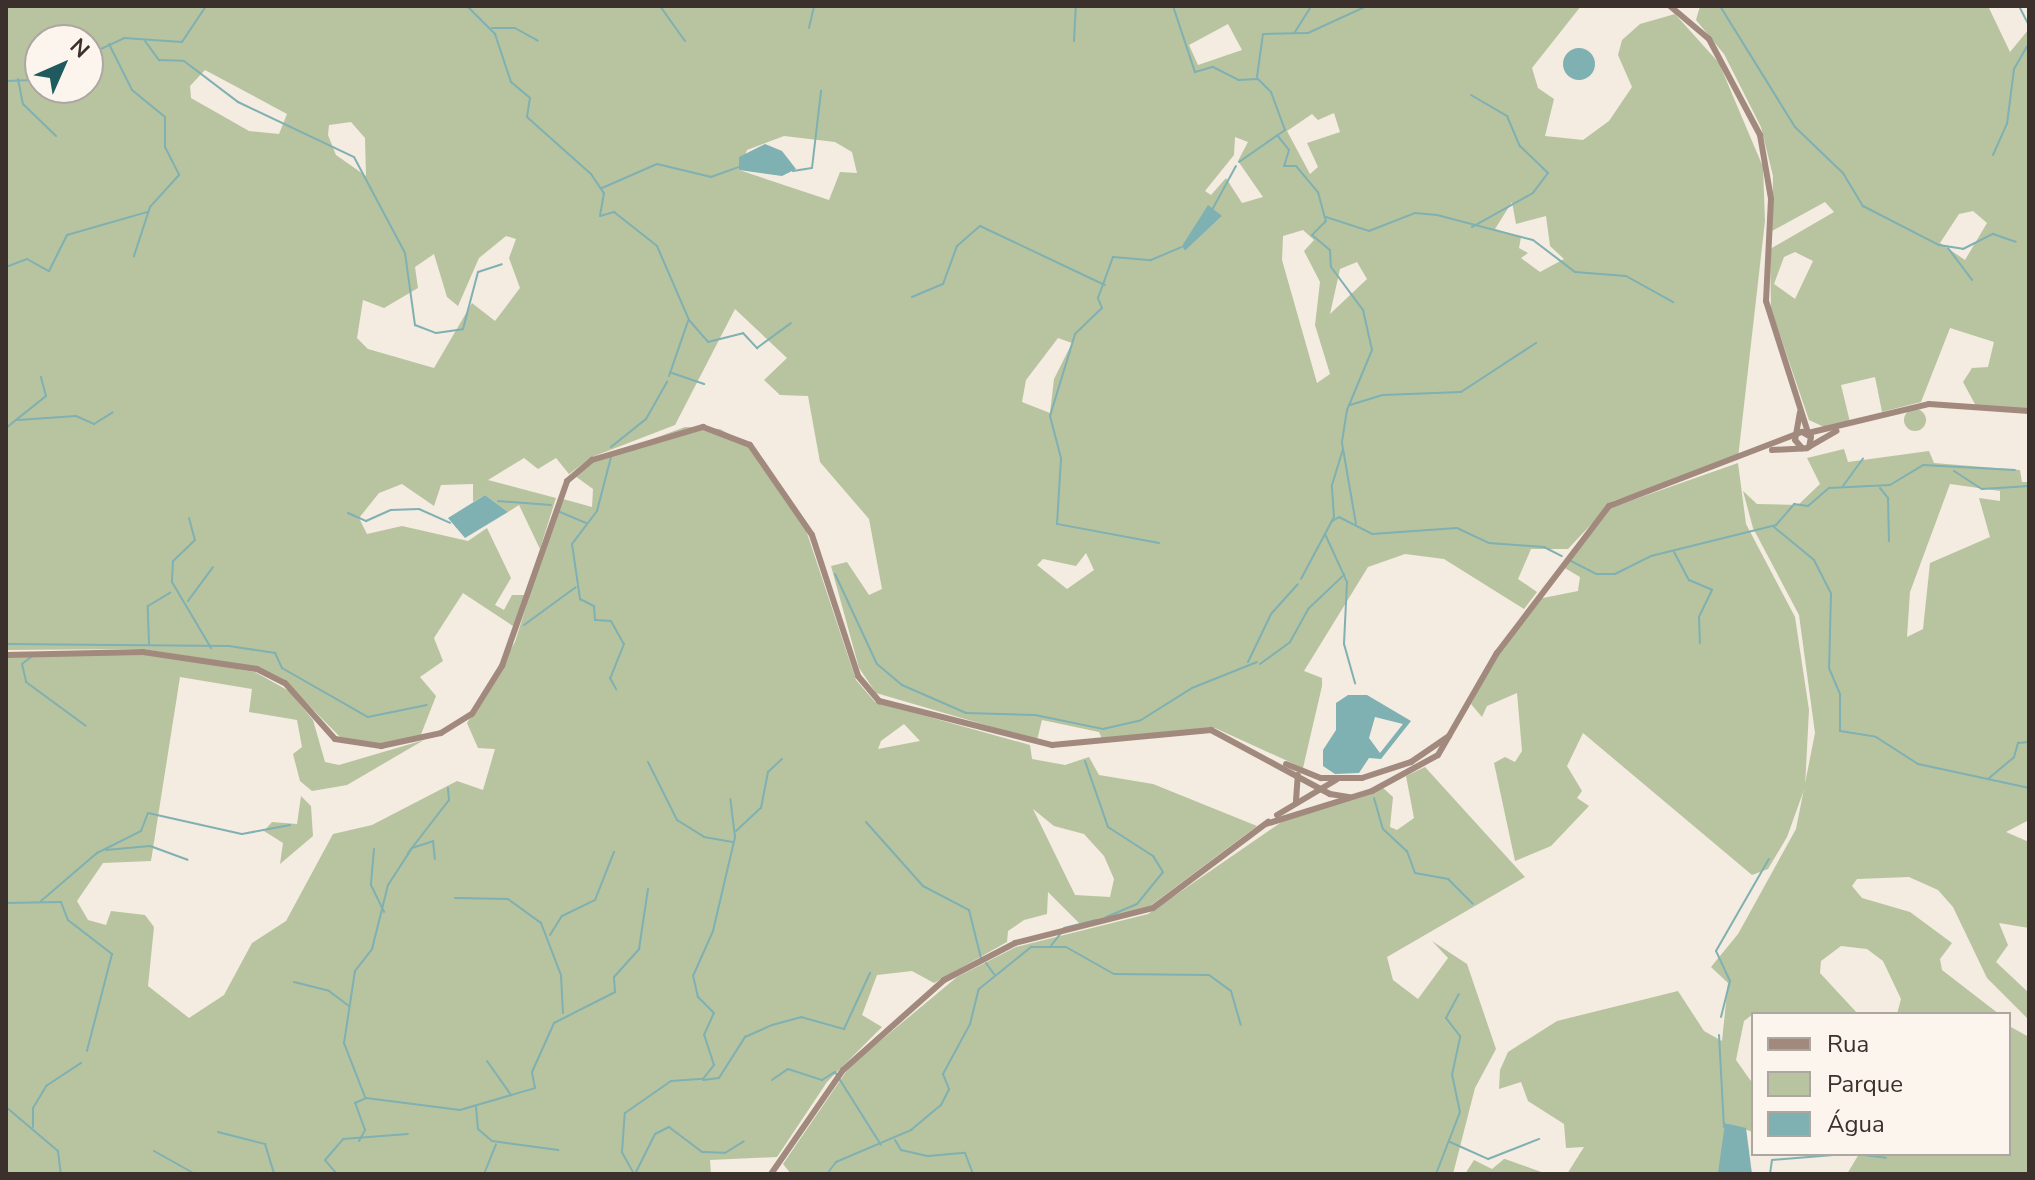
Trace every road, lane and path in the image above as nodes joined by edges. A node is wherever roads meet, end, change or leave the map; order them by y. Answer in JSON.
{"nodes":[{"id":1,"x":1670,"y":6,"type":"edge"},
{"id":2,"x":1800,"y":409,"type":"junction"},
{"id":3,"x":2029,"y":411,"type":"edge"},
{"id":4,"x":1804,"y":419,"type":"junction"},
{"id":5,"x":1846,"y":427,"type":"junction"},
{"id":6,"x":1825,"y":430,"type":"junction"},
{"id":7,"x":1808,"y":433,"type":"junction"},
{"id":8,"x":1797,"y":435,"type":"junction"},
{"id":9,"x":1805,"y":447,"type":"junction"},
{"id":10,"x":1769,"y":450,"type":"junction"},
{"id":11,"x":6,"y":655,"type":"edge"},
{"id":12,"x":1434,"y":753,"type":"junction"},
{"id":13,"x":1272,"y":759,"type":"junction"},
{"id":14,"x":1298,"y":775,"type":"junction"},
{"id":15,"x":1362,"y":778,"type":"junction"},
{"id":16,"x":1334,"y":780,"type":"junction"},
{"id":17,"x":1321,"y":787,"type":"junction"},
{"id":18,"x":1330,"y":794,"type":"junction"},
{"id":19,"x":1361,"y":794,"type":"junction"},
{"id":20,"x":1347,"y":797,"type":"junction"},
{"id":21,"x":1294,"y":804,"type":"junction"},
{"id":22,"x":1266,"y":824,"type":"junction"},
{"id":23,"x":771,"y":1174,"type":"edge"}],
"edges":[{"from":1,"to":2,"type":"main road"},
{"from":2,"to":4,"type":"main road"},
{"from":2,"to":8,"type":"main road"},
{"from":3,"to":5,"type":"main road"},
{"from":4,"to":6,"type":"main road"},
{"from":4,"to":7,"type":"main road"},
{"from":5,"to":6,"type":"main road"},
{"from":5,"to":9,"type":"main road"},
{"from":6,"to":7,"type":"main road"},
{"from":7,"to":8,"type":"main road"},
{"from":7,"to":9,"type":"main road"},
{"from":8,"to":9,"type":"main road"},
{"from":8,"to":10,"type":"main road"},
{"from":9,"to":10,"type":"main road"},
{"from":10,"to":12,"type":"main road"},
{"from":11,"to":13,"type":"main road"},
{"from":12,"to":15,"type":"main road"},
{"from":12,"to":19,"type":"main road"},
{"from":13,"to":14,"type":"main road"},
{"from":13,"to":16,"type":"main road"},
{"from":14,"to":17,"type":"main road"},
{"from":14,"to":21,"type":"main road"},
{"from":15,"to":16,"type":"main road"},
{"from":15,"to":19,"type":"main road"},
{"from":16,"to":17,"type":"main road"},
{"from":16,"to":18,"type":"main road"},
{"from":17,"to":18,"type":"main road"},
{"from":17,"to":21,"type":"main road"},
{"from":18,"to":20,"type":"main road"},
{"from":19,"to":20,"type":"main road"},
{"from":20,"to":22,"type":"main road"},
{"from":21,"to":22,"type":"main road"},
{"from":22,"to":23,"type":"main road"}]}
